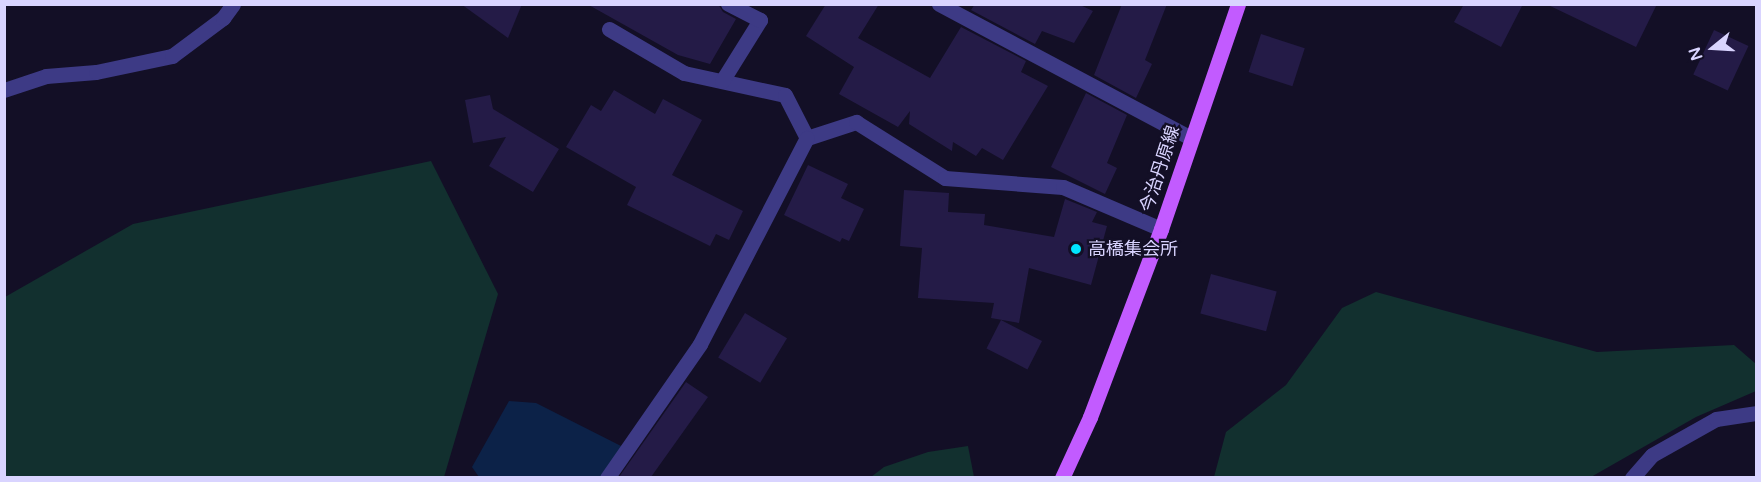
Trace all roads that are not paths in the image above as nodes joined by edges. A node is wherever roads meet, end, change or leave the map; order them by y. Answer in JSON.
{"nodes":[{"id":1,"x":232,"y":4,"type":"edge"},
{"id":2,"x":728,"y":4,"type":"edge"},
{"id":3,"x":939,"y":4,"type":"edge"},
{"id":4,"x":1238,"y":4,"type":"edge"},
{"id":5,"x":609,"y":29,"type":"dead end"},
{"id":6,"x":722,"y":81,"type":"junction"},
{"id":7,"x":4,"y":90,"type":"edge"},
{"id":8,"x":807,"y":138,"type":"junction"},
{"id":9,"x":1191,"y":138,"type":"junction"},
{"id":10,"x":1161,"y":229,"type":"junction"},
{"id":11,"x":1756,"y":413,"type":"edge"},
{"id":12,"x":607,"y":477,"type":"edge"},
{"id":13,"x":1062,"y":477,"type":"edge"},
{"id":14,"x":1632,"y":477,"type":"edge"}],
"edges":[{"from":1,"to":7,"type":"street"},
{"from":2,"to":6,"type":"street"},
{"from":3,"to":9,"type":"street"},
{"from":4,"to":9,"type":"main road","name":"今治丹原線"},
{"from":5,"to":6,"type":"street"},
{"from":6,"to":8,"type":"street"},
{"from":8,"to":10,"type":"street"},
{"from":8,"to":12,"type":"street"},
{"from":9,"to":10,"type":"main road","name":"今治丹原線"},
{"from":10,"to":13,"type":"main road","name":"今治丹原線"},
{"from":11,"to":14,"type":"street"}]}
